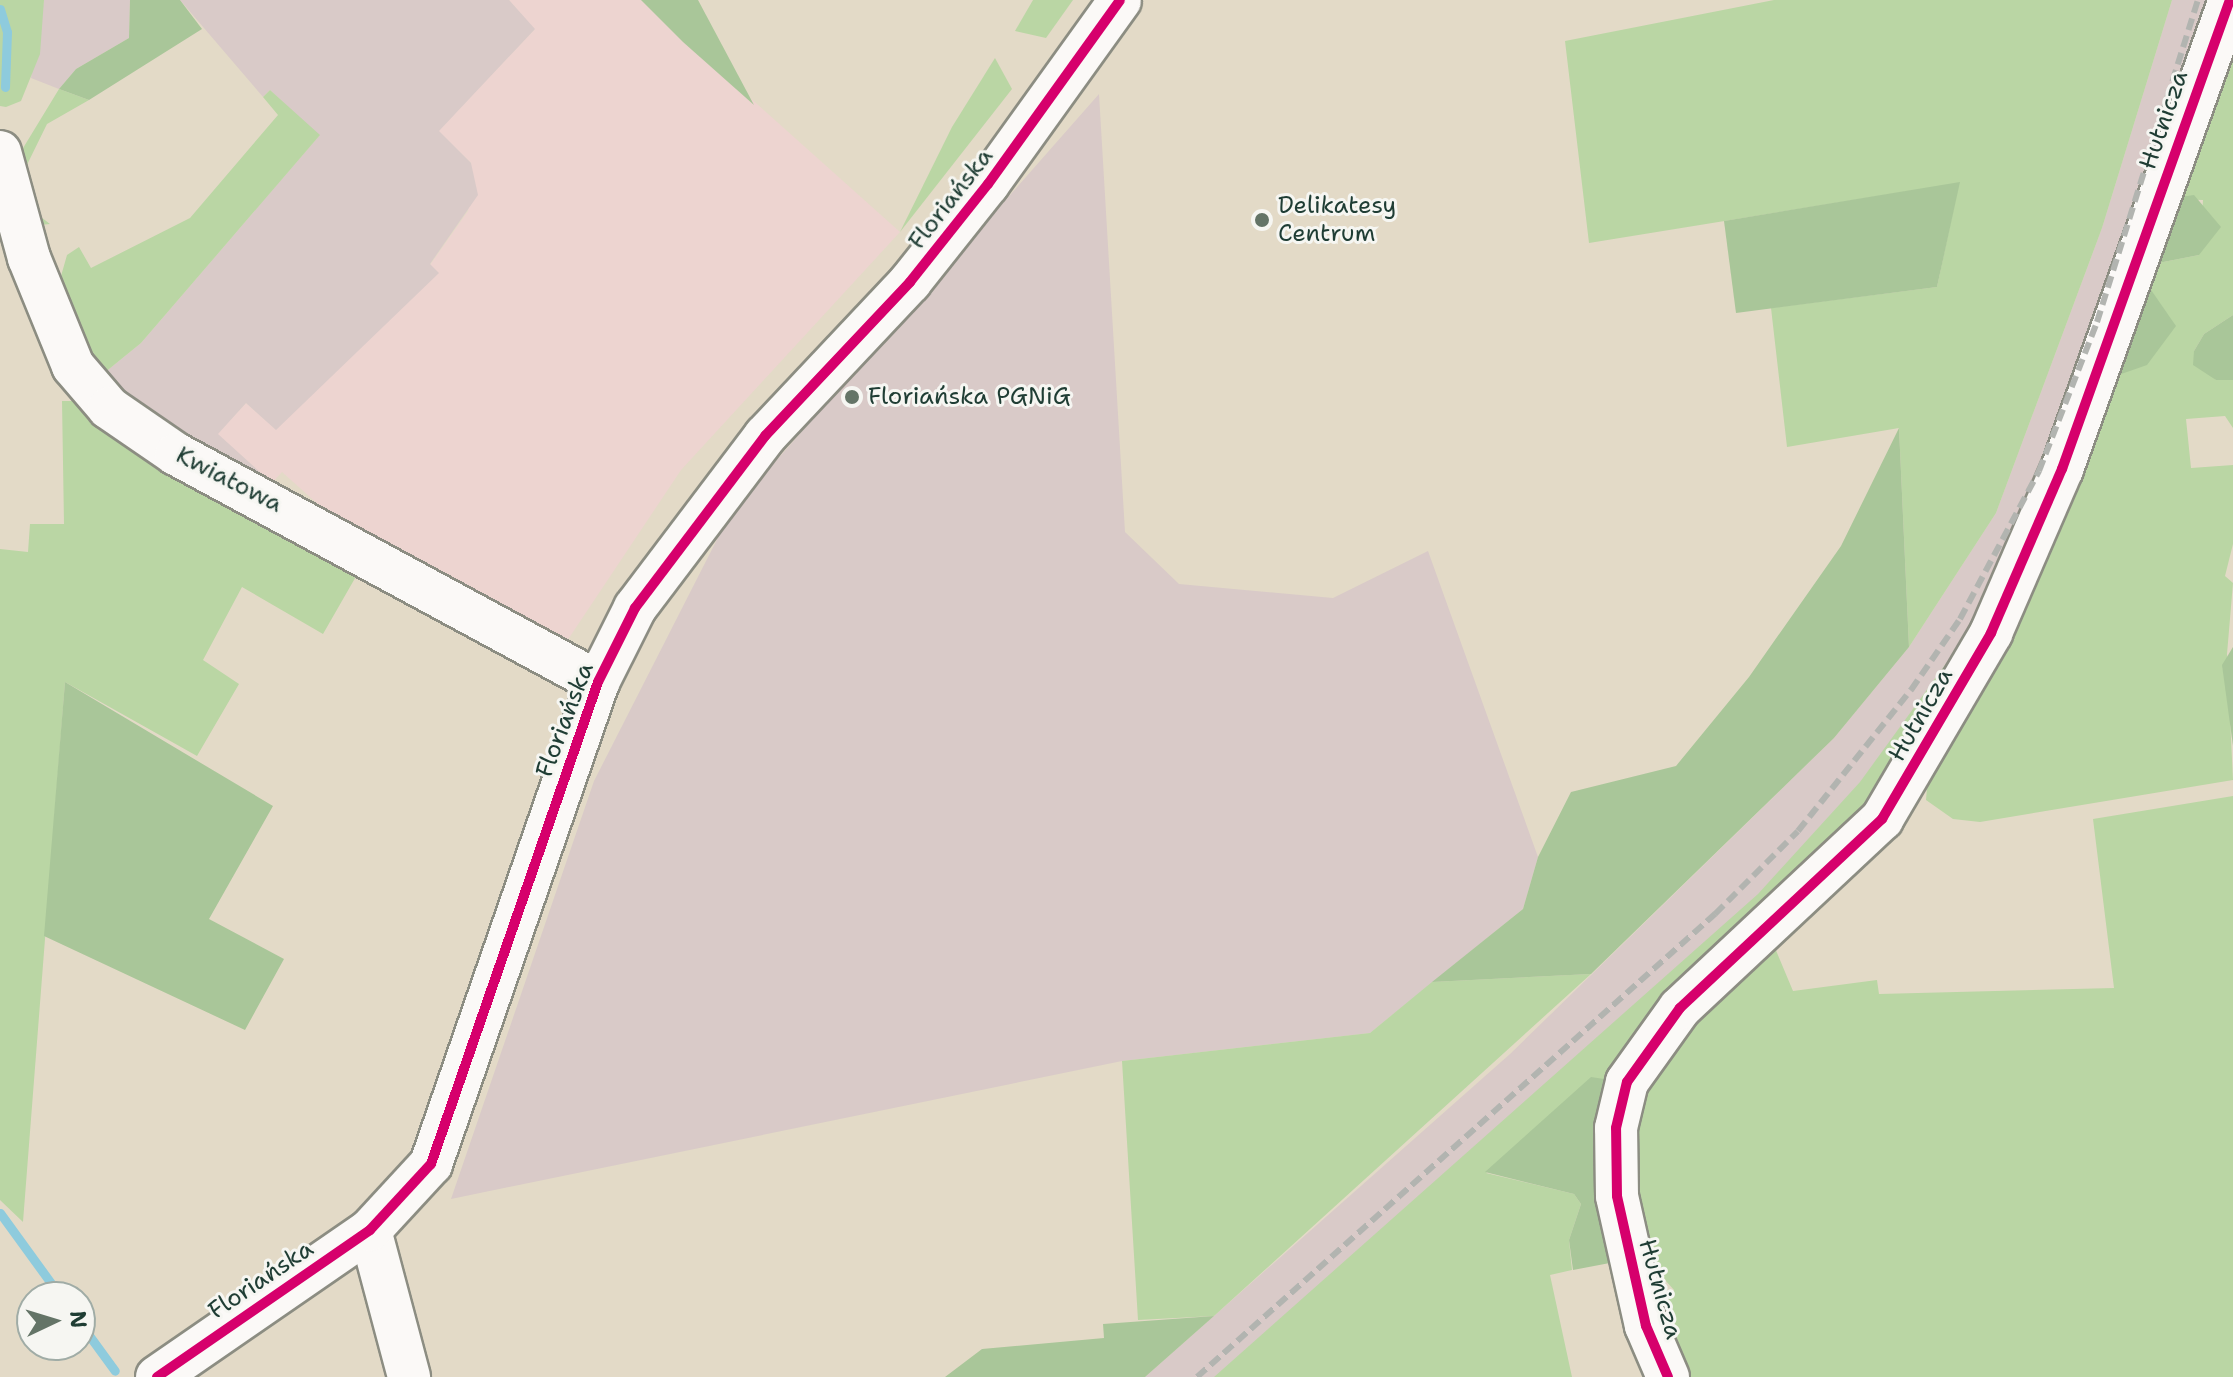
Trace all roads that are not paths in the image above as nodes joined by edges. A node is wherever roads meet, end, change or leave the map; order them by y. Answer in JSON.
{"nodes":[{"id":1,"x":1120,"y":0,"type":"edge"},
{"id":2,"x":2230,"y":0,"type":"edge"},
{"id":3,"x":0,"y":152,"type":"edge"},
{"id":4,"x":598,"y":682,"type":"junction"},
{"id":5,"x":370,"y":1230,"type":"junction"},
{"id":6,"x":157,"y":1377,"type":"edge"},
{"id":7,"x":409,"y":1377,"type":"edge"},
{"id":8,"x":1668,"y":1377,"type":"edge"}],
"edges":[{"from":1,"to":4,"type":"street","name":"Floriańska"},
{"from":2,"to":8,"type":"street","name":"Hutnicza"},
{"from":3,"to":4,"type":"street","name":"Kwiatowa"},
{"from":4,"to":5,"type":"street","name":"Floriańska"},
{"from":5,"to":6,"type":"street","name":"Floriańska"},
{"from":5,"to":7,"type":"street"}]}
